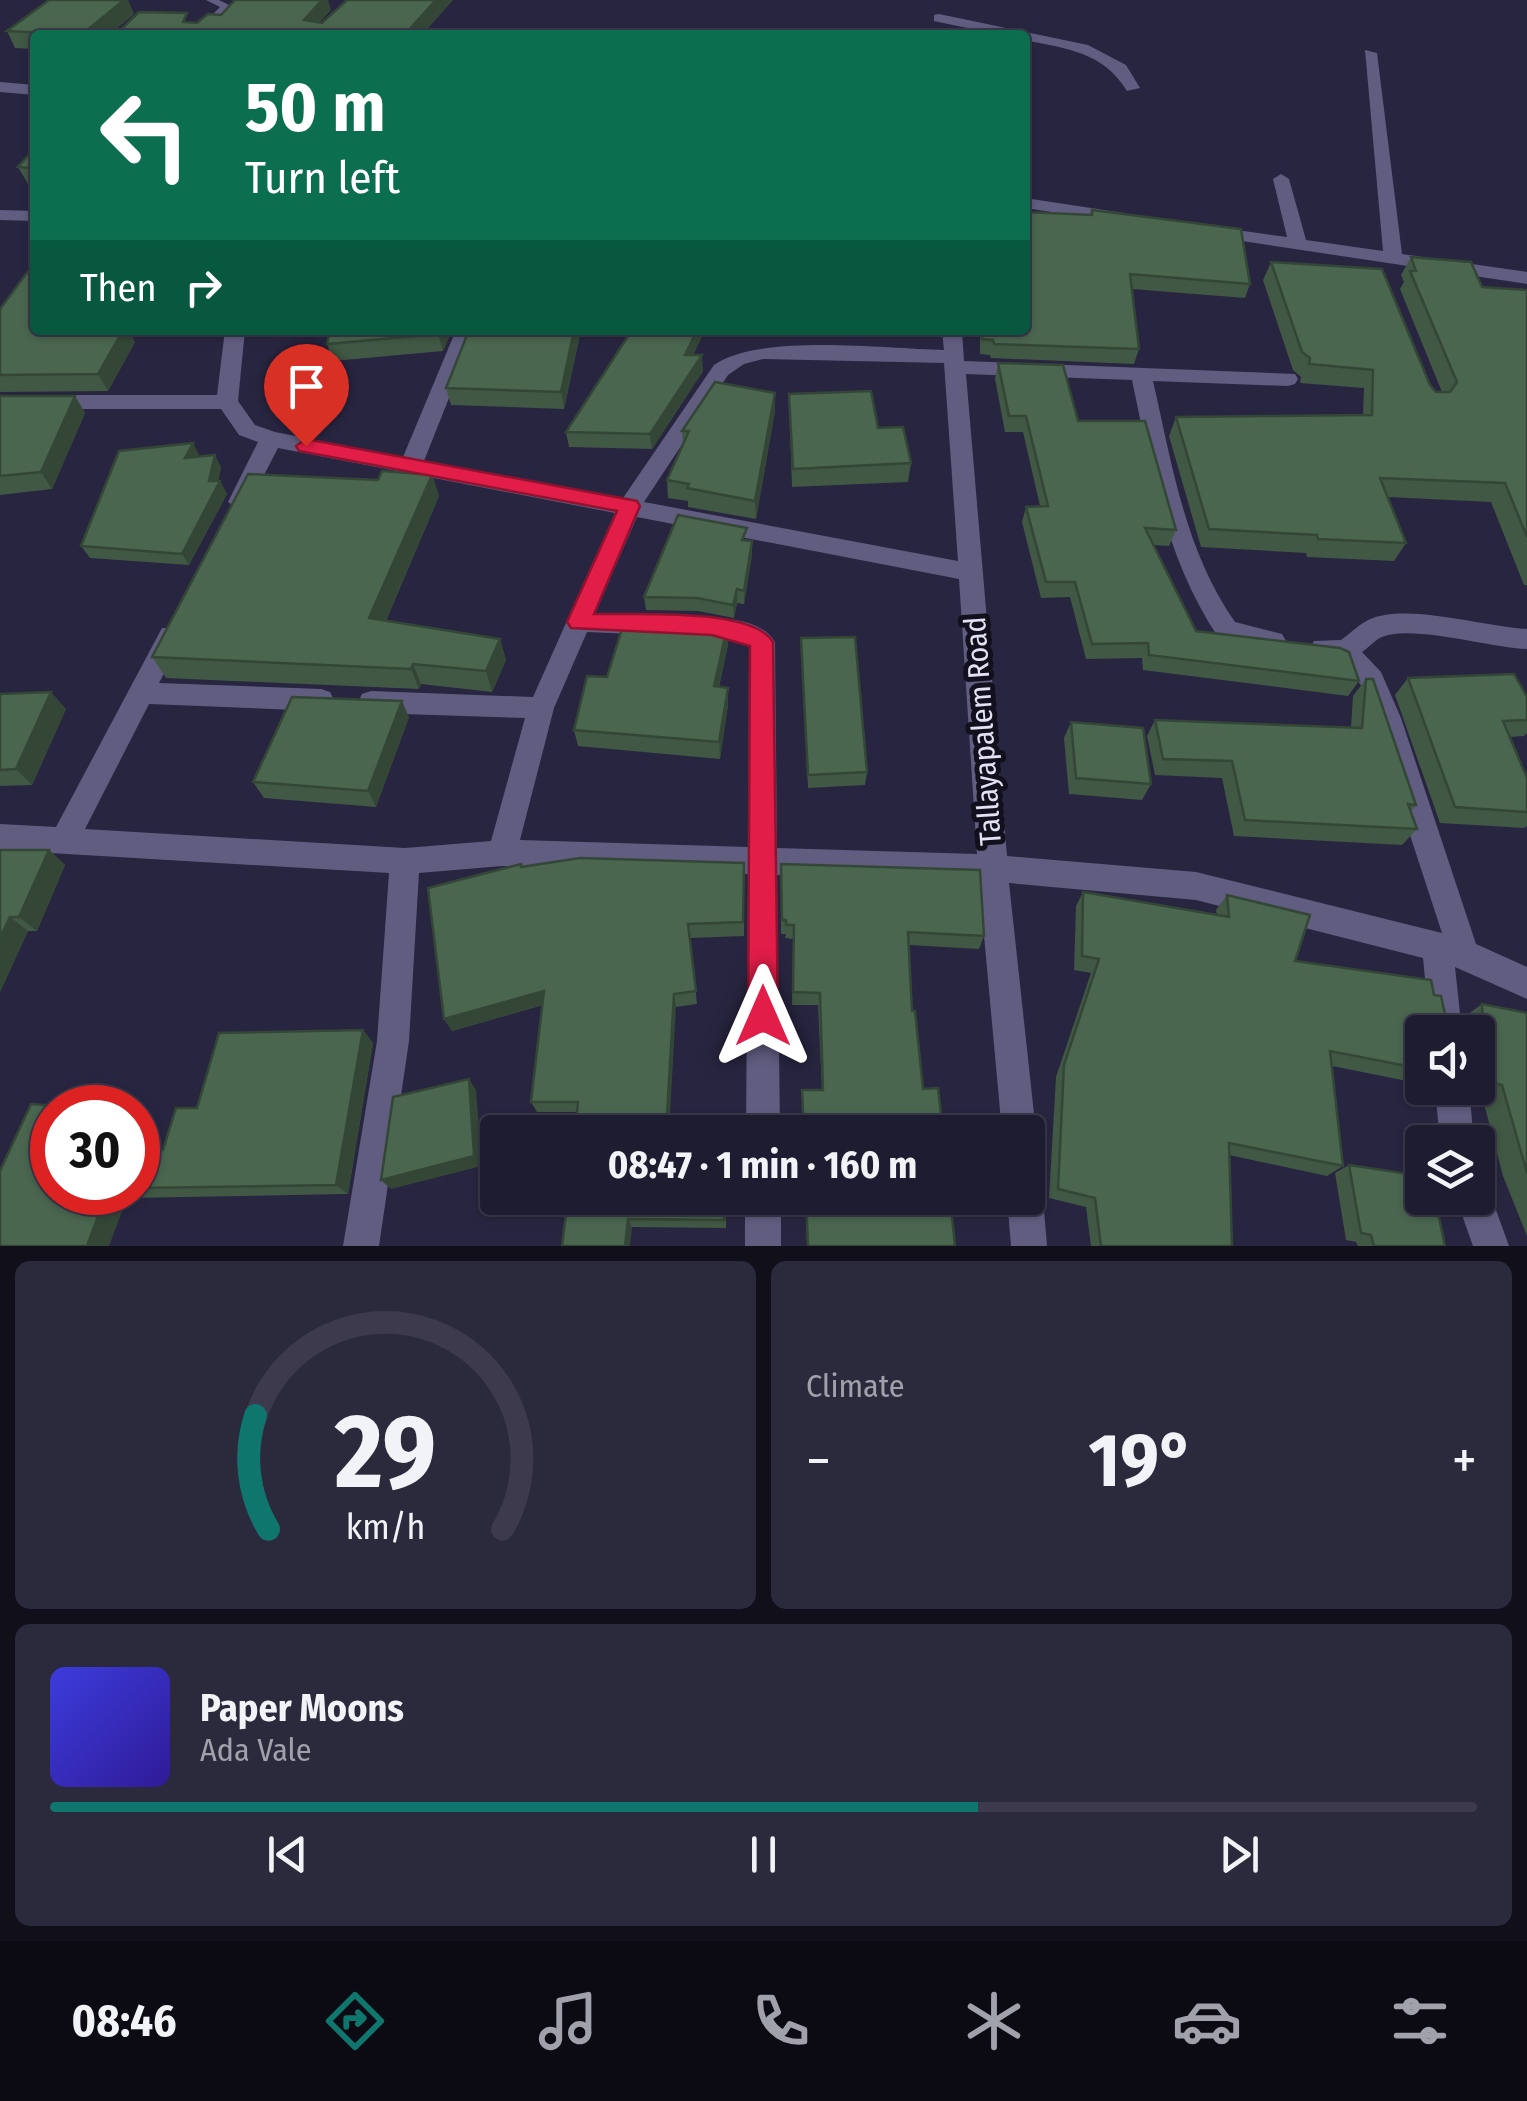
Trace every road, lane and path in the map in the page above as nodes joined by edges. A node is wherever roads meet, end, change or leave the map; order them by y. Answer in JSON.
{"nodes":[{"id":1,"x":211,"y":0,"type":"edge"},
{"id":2,"x":939,"y":0,"type":"edge"},
{"id":3,"x":940,"y":18,"type":"junction"},
{"id":4,"x":202,"y":30,"type":"edge"},
{"id":5,"x":940,"y":30,"type":"edge"},
{"id":6,"x":1007,"y":30,"type":"edge"},
{"id":7,"x":1030,"y":35,"type":"edge"},
{"id":8,"x":1370,"y":53,"type":"dead end"},
{"id":9,"x":0,"y":86,"type":"edge"},
{"id":10,"x":1132,"y":88,"type":"dead end"},
{"id":11,"x":30,"y":89,"type":"edge"},
{"id":12,"x":1282,"y":179,"type":"dead end"},
{"id":13,"x":1030,"y":204,"type":"edge"},
{"id":14,"x":0,"y":216,"type":"edge"},
{"id":15,"x":30,"y":216,"type":"edge"},
{"id":16,"x":1140,"y":220,"type":"edge"},
{"id":17,"x":1197,"y":229,"type":"edge"},
{"id":18,"x":1298,"y":244,"type":"junction"},
{"id":19,"x":1383,"y":256,"type":"junction"},
{"id":20,"x":1527,"y":278,"type":"edge"},
{"id":21,"x":1386,"y":286,"type":"edge"},
{"id":22,"x":234,"y":335,"type":"edge"},
{"id":23,"x":464,"y":335,"type":"edge"},
{"id":24,"x":954,"y":351,"type":"edge"},
{"id":25,"x":1140,"y":374,"type":"junction"},
{"id":26,"x":1288,"y":379,"type":"dead end"},
{"id":27,"x":0,"y":402,"type":"edge"},
{"id":28,"x":227,"y":402,"type":"junction"},
{"id":29,"x":271,"y":439,"type":"junction"},
{"id":30,"x":410,"y":466,"type":"junction"},
{"id":31,"x":630,"y":506,"type":"junction"},
{"id":32,"x":228,"y":524,"type":"edge"},
{"id":33,"x":972,"y":573,"type":"junction"},
{"id":34,"x":184,"y":608,"type":"edge"},
{"id":35,"x":579,"y":622,"type":"junction"},
{"id":36,"x":1527,"y":639,"type":"edge"},
{"id":37,"x":1346,"y":651,"type":"junction"},
{"id":38,"x":141,"y":693,"type":"junction"},
{"id":39,"x":541,"y":708,"type":"junction"},
{"id":40,"x":0,"y":836,"type":"edge"},
{"id":41,"x":64,"y":841,"type":"junction"},
{"id":42,"x":502,"y":854,"type":"junction"},
{"id":43,"x":406,"y":860,"type":"junction"},
{"id":44,"x":763,"y":862,"type":"junction"},
{"id":45,"x":993,"y":868,"type":"junction"},
{"id":46,"x":1450,"y":951,"type":"junction"},
{"id":47,"x":1527,"y":983,"type":"edge"},
{"id":48,"x":1447,"y":1015,"type":"edge"},
{"id":49,"x":763,"y":1115,"type":"edge"},
{"id":50,"x":1016,"y":1115,"type":"edge"},
{"id":51,"x":763,"y":1215,"type":"edge"},
{"id":52,"x":1026,"y":1215,"type":"edge"},
{"id":53,"x":1480,"y":1215,"type":"edge"},
{"id":54,"x":360,"y":1246,"type":"edge"},
{"id":55,"x":763,"y":1246,"type":"edge"},
{"id":56,"x":1029,"y":1246,"type":"edge"},
{"id":57,"x":1490,"y":1246,"type":"edge"}],
"edges":[{"from":1,"to":4,"type":"lane"},
{"from":2,"to":3,"type":"street"},
{"from":3,"to":5,"type":"street"},
{"from":3,"to":6,"type":"street"},
{"from":7,"to":10,"type":"street"},
{"from":8,"to":19,"type":"street"},
{"from":9,"to":11,"type":"street"},
{"from":12,"to":18,"type":"street"},
{"from":13,"to":16,"type":"street"},
{"from":14,"to":15,"type":"street"},
{"from":17,"to":18,"type":"street"},
{"from":18,"to":19,"type":"street"},
{"from":19,"to":20,"type":"street"},
{"from":19,"to":21,"type":"street"},
{"from":22,"to":28,"type":"street"},
{"from":23,"to":30,"type":"street"},
{"from":24,"to":25,"type":"street"},
{"from":24,"to":31,"type":"street"},
{"from":24,"to":33,"type":"street","name":"Tallayapalem Road"},
{"from":25,"to":26,"type":"street"},
{"from":25,"to":37,"type":"street"},
{"from":27,"to":28,"type":"street"},
{"from":28,"to":29,"type":"street"},
{"from":29,"to":30,"type":"street"},
{"from":29,"to":32,"type":"street"},
{"from":30,"to":31,"type":"street"},
{"from":31,"to":33,"type":"street"},
{"from":31,"to":35,"type":"street"},
{"from":33,"to":45,"type":"street","name":"Tallayapalem Road"},
{"from":34,"to":38,"type":"street"},
{"from":35,"to":39,"type":"street"},
{"from":35,"to":44,"type":"street"},
{"from":36,"to":37,"type":"street"},
{"from":37,"to":46,"type":"street"},
{"from":38,"to":39,"type":"street"},
{"from":38,"to":41,"type":"street"},
{"from":39,"to":42,"type":"street"},
{"from":40,"to":41,"type":"street"},
{"from":41,"to":43,"type":"street"},
{"from":42,"to":43,"type":"street"},
{"from":42,"to":44,"type":"street"},
{"from":43,"to":54,"type":"street"},
{"from":44,"to":45,"type":"street"},
{"from":44,"to":49,"type":"street"},
{"from":45,"to":46,"type":"street"},
{"from":45,"to":50,"type":"street","name":"Tallayapalem Road"},
{"from":46,"to":47,"type":"street"},
{"from":46,"to":48,"type":"street"},
{"from":51,"to":55,"type":"street"},
{"from":52,"to":56,"type":"street"},
{"from":53,"to":57,"type":"street"}]}
